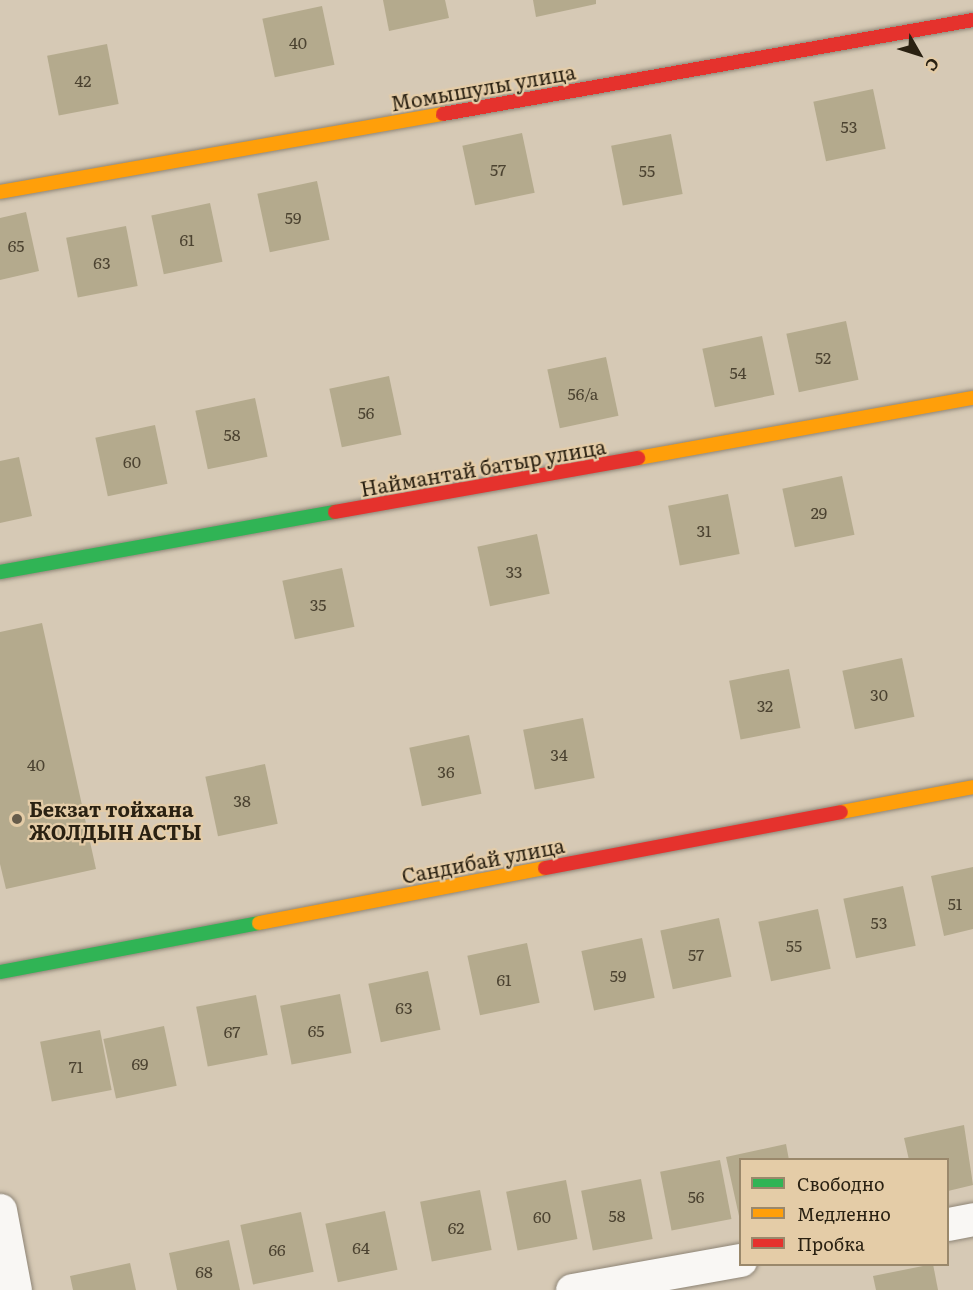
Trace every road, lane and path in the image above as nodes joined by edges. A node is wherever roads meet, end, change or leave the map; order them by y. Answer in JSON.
{"nodes":[{"id":1,"x":973,"y":20,"type":"edge"},
{"id":2,"x":0,"y":192,"type":"edge"},
{"id":3,"x":973,"y":398,"type":"edge"},
{"id":4,"x":0,"y":572,"type":"edge"},
{"id":5,"x":973,"y":787,"type":"edge"},
{"id":6,"x":0,"y":972,"type":"edge"},
{"id":7,"x":0,"y":1210,"type":"edge"},
{"id":8,"x":973,"y":1219,"type":"edge"},
{"id":9,"x":949,"y":1224,"type":"edge"},
{"id":10,"x":739,"y":1260,"type":"edge"},
{"id":11,"x":15,"y":1290,"type":"edge"},
{"id":12,"x":572,"y":1290,"type":"edge"}],
"edges":[{"from":1,"to":2,"type":"street","name":"Момышулы улица"},
{"from":3,"to":4,"type":"street","name":"Наймантай батыр улица"},
{"from":5,"to":6,"type":"street","name":"Сандибай улица"},
{"from":7,"to":11,"type":"street"},
{"from":8,"to":9,"type":"street"},
{"from":10,"to":12,"type":"street"}]}
